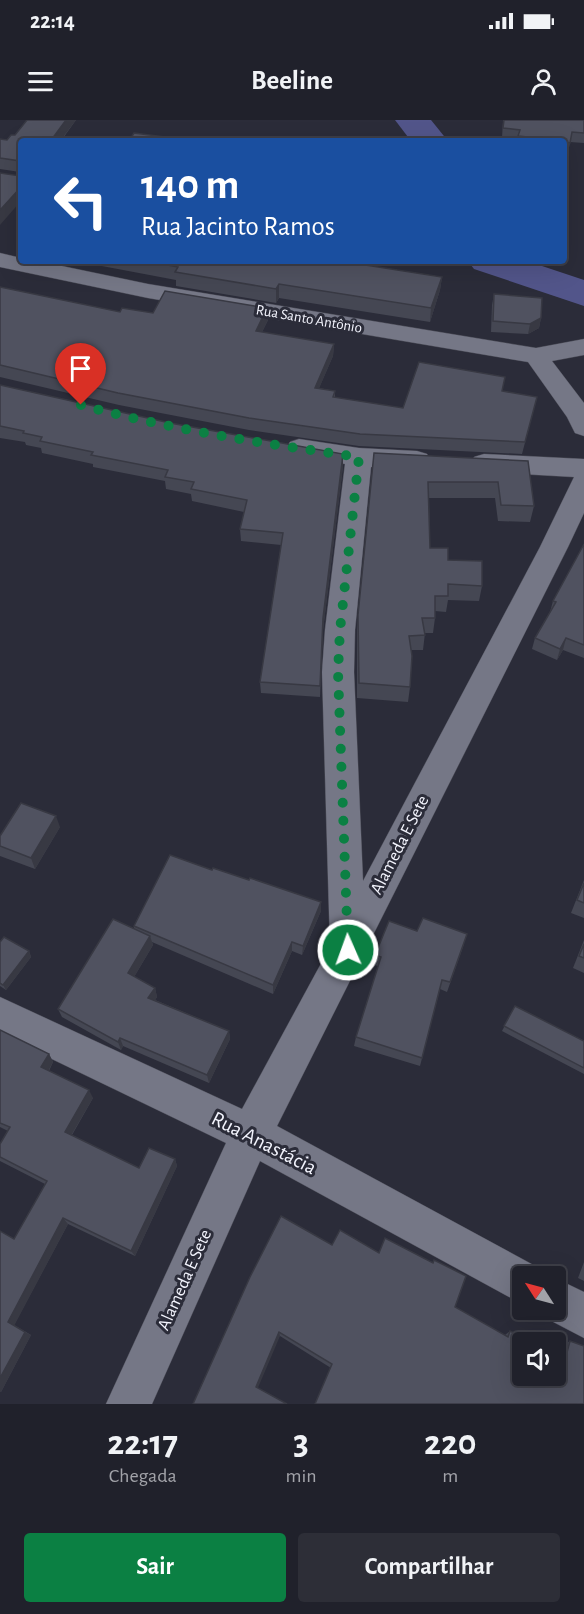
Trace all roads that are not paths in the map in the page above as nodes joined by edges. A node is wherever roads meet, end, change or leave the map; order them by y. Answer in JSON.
{"nodes":[{"id":1,"x":0,"y":261,"type":"edge"},
{"id":2,"x":584,"y":347,"type":"edge"},
{"id":3,"x":536,"y":356,"type":"junction"},
{"id":4,"x":584,"y":427,"type":"edge"},
{"id":5,"x":271,"y":444,"type":"edge"},
{"id":6,"x":359,"y":457,"type":"junction"},
{"id":7,"x":584,"y":468,"type":"edge"},
{"id":8,"x":584,"y":483,"type":"edge"},
{"id":9,"x":348,"y":950,"type":"junction"},
{"id":10,"x":0,"y":1015,"type":"edge"},
{"id":11,"x":251,"y":1134,"type":"junction"},
{"id":12,"x":512,"y":1277,"type":"edge"},
{"id":13,"x":566,"y":1306,"type":"edge"},
{"id":14,"x":584,"y":1316,"type":"edge"},
{"id":15,"x":129,"y":1404,"type":"edge"}],
"edges":[{"from":1,"to":3,"type":"street","name":"Rua Santo Antônio"},
{"from":2,"to":3,"type":"street","name":"Rua Santo Antônio"},
{"from":3,"to":4,"type":"street"},
{"from":5,"to":6,"type":"street"},
{"from":6,"to":7,"type":"street"},
{"from":6,"to":9,"type":"street"},
{"from":8,"to":9,"type":"street","name":"Alameda E Sete"},
{"from":9,"to":11,"type":"street","name":"Alameda E Sete"},
{"from":10,"to":11,"type":"street","name":"Rua Anastácia"},
{"from":11,"to":12,"type":"street","name":"Rua Anastácia"},
{"from":11,"to":15,"type":"street","name":"Alameda E Sete"},
{"from":13,"to":14,"type":"street"}]}
